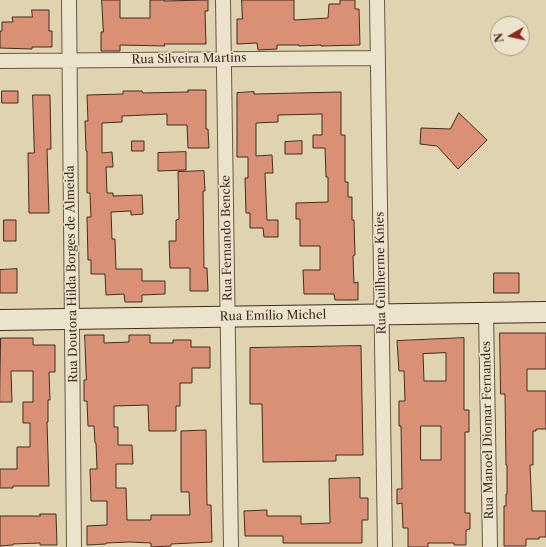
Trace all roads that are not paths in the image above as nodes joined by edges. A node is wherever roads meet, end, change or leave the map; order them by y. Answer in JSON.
{"nodes":[{"id":1,"x":69,"y":0,"type":"edge"},
{"id":2,"x":223,"y":0,"type":"edge"},
{"id":3,"x":377,"y":0,"type":"edge"},
{"id":4,"x":224,"y":58,"type":"junction"},
{"id":5,"x":378,"y":58,"type":"junction"},
{"id":6,"x":70,"y":60,"type":"junction"},
{"id":7,"x":0,"y":61,"type":"edge"},
{"id":8,"x":486,"y":312,"type":"junction"},
{"id":9,"x":546,"y":312,"type":"edge"},
{"id":10,"x":382,"y":314,"type":"junction"},
{"id":11,"x":228,"y":317,"type":"junction"},
{"id":12,"x":72,"y":319,"type":"junction"},
{"id":13,"x":0,"y":320,"type":"edge"},
{"id":14,"x":74,"y":547,"type":"edge"},
{"id":15,"x":231,"y":547,"type":"edge"},
{"id":16,"x":385,"y":547,"type":"edge"},
{"id":17,"x":490,"y":547,"type":"edge"}],
"edges":[{"from":1,"to":6,"type":"street","name":"Rua Doutora Hilda Borges de Almeida"},
{"from":2,"to":4,"type":"street","name":"Rua Fernando Bencke"},
{"from":3,"to":5,"type":"street","name":"Rua Guilherme Knies"},
{"from":4,"to":5,"type":"street","name":"Rua Silveira Martins"},
{"from":4,"to":6,"type":"street","name":"Rua Silveira Martins"},
{"from":4,"to":11,"type":"street","name":"Rua Fernando Bencke"},
{"from":5,"to":10,"type":"street","name":"Rua Guilherme Knies"},
{"from":6,"to":7,"type":"street","name":"Rua Silveira Martins"},
{"from":6,"to":12,"type":"street","name":"Rua Doutora Hilda Borges de Almeida"},
{"from":8,"to":9,"type":"street","name":"Rua Emílio Michel"},
{"from":8,"to":10,"type":"street","name":"Rua Emílio Michel"},
{"from":8,"to":17,"type":"street","name":"Rua Manoel Diomar Fernandes"},
{"from":10,"to":11,"type":"street","name":"Rua Emílio Michel"},
{"from":10,"to":16,"type":"street","name":"Rua Guilherme Knies"},
{"from":11,"to":12,"type":"street","name":"Rua Emílio Michel"},
{"from":11,"to":15,"type":"street","name":"Rua Fernando Bencke"},
{"from":12,"to":13,"type":"street","name":"Rua Emílio Michel"},
{"from":12,"to":14,"type":"street","name":"Rua Doutora Hilda Borges de Almeida"}]}
